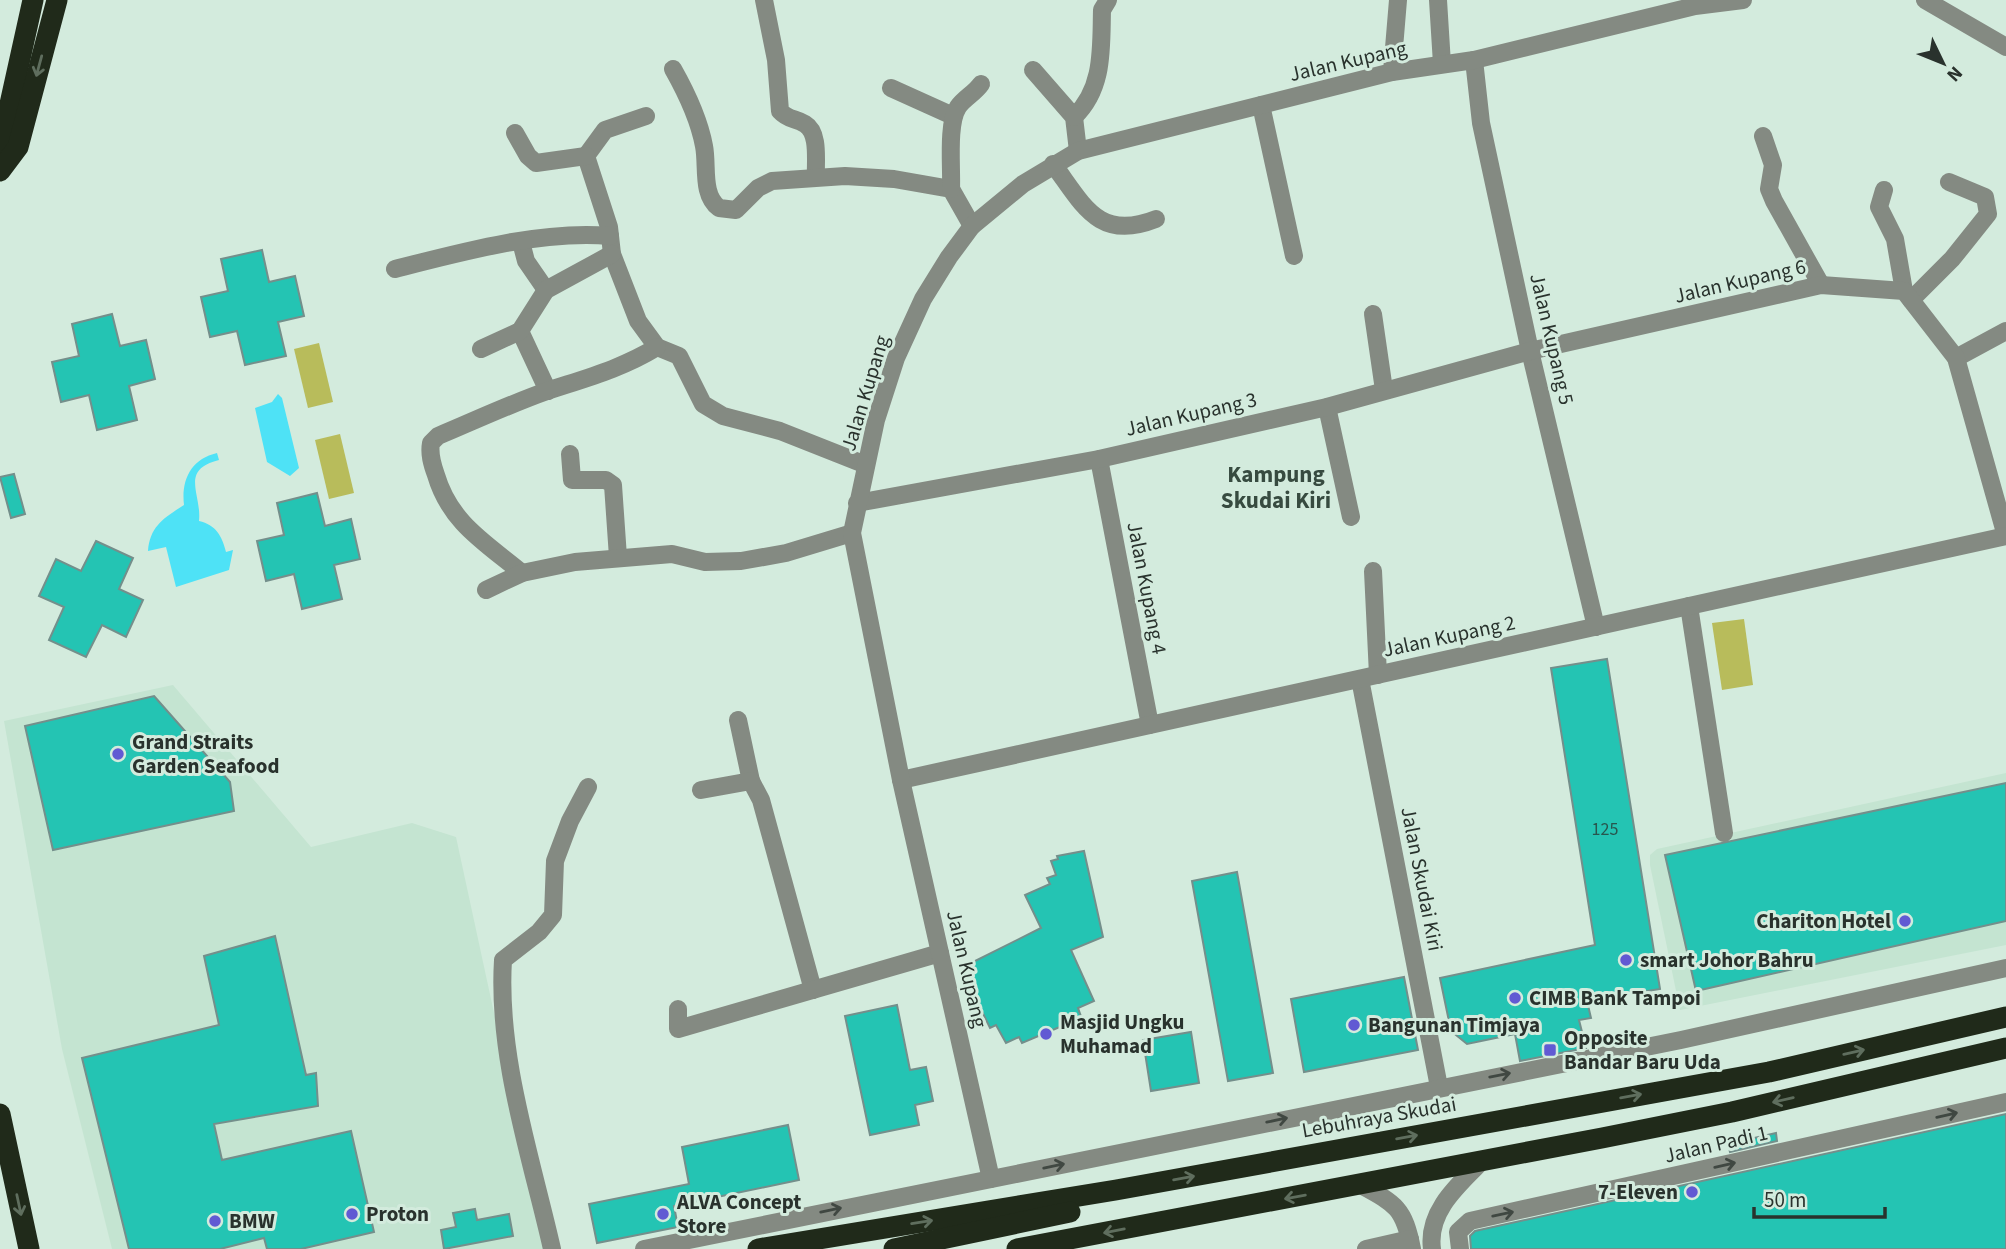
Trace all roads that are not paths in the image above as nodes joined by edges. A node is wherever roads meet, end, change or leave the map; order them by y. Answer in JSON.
{"nodes":[{"id":1,"x":33,"y":0,"type":"edge"},
{"id":2,"x":57,"y":0,"type":"edge"},
{"id":3,"x":764,"y":0,"type":"edge"},
{"id":4,"x":1108,"y":0,"type":"edge"},
{"id":5,"x":1398,"y":0,"type":"edge"},
{"id":6,"x":1438,"y":0,"type":"edge"},
{"id":7,"x":1743,"y":0,"type":"edge"},
{"id":8,"x":1925,"y":0,"type":"edge"},
{"id":9,"x":1695,"y":3,"type":"edge"},
{"id":10,"x":2006,"y":47,"type":"edge"},
{"id":11,"x":1474,"y":60,"type":"junction"},
{"id":12,"x":1442,"y":64,"type":"junction"},
{"id":13,"x":673,"y":69,"type":"dead end"},
{"id":14,"x":1033,"y":71,"type":"dead end"},
{"id":15,"x":1392,"y":72,"type":"junction"},
{"id":16,"x":981,"y":84,"type":"dead end"},
{"id":17,"x":891,"y":88,"type":"dead end"},
{"id":18,"x":1261,"y":105,"type":"junction"},
{"id":19,"x":646,"y":116,"type":"dead end"},
{"id":20,"x":953,"y":116,"type":"junction"},
{"id":21,"x":1074,"y":117,"type":"junction"},
{"id":22,"x":515,"y":132,"type":"dead end"},
{"id":23,"x":1763,"y":136,"type":"dead end"},
{"id":24,"x":0,"y":149,"type":"edge"},
{"id":25,"x":1078,"y":152,"type":"junction"},
{"id":26,"x":586,"y":156,"type":"junction"},
{"id":27,"x":1053,"y":164,"type":"junction"},
{"id":28,"x":0,"y":171,"type":"edge"},
{"id":29,"x":816,"y":177,"type":"junction"},
{"id":30,"x":1949,"y":182,"type":"dead end"},
{"id":31,"x":951,"y":189,"type":"junction"},
{"id":32,"x":1884,"y":190,"type":"dead end"},
{"id":33,"x":1156,"y":219,"type":"dead end"},
{"id":34,"x":972,"y":226,"type":"junction"},
{"id":35,"x":521,"y":242,"type":"junction"},
{"id":36,"x":611,"y":245,"type":"junction"},
{"id":37,"x":1294,"y":256,"type":"dead end"},
{"id":38,"x":395,"y":269,"type":"dead end"},
{"id":39,"x":1821,"y":285,"type":"junction"},
{"id":40,"x":546,"y":290,"type":"junction"},
{"id":41,"x":1907,"y":295,"type":"junction"},
{"id":42,"x":1373,"y":314,"type":"dead end"},
{"id":43,"x":520,"y":331,"type":"junction"},
{"id":44,"x":2006,"y":331,"type":"edge"},
{"id":45,"x":657,"y":347,"type":"junction"},
{"id":46,"x":481,"y":349,"type":"dead end"},
{"id":47,"x":1530,"y":351,"type":"junction"},
{"id":48,"x":1956,"y":358,"type":"junction"},
{"id":49,"x":1384,"y":390,"type":"junction"},
{"id":50,"x":548,"y":391,"type":"junction"},
{"id":51,"x":1326,"y":407,"type":"junction"},
{"id":52,"x":570,"y":454,"type":"dead end"},
{"id":53,"x":1099,"y":458,"type":"junction"},
{"id":54,"x":866,"y":465,"type":"junction"},
{"id":55,"x":858,"y":503,"type":"junction"},
{"id":56,"x":1351,"y":517,"type":"dead end"},
{"id":57,"x":852,"y":533,"type":"junction"},
{"id":58,"x":2006,"y":536,"type":"edge"},
{"id":59,"x":618,"y":557,"type":"junction"},
{"id":60,"x":1373,"y":571,"type":"dead end"},
{"id":61,"x":522,"y":573,"type":"junction"},
{"id":62,"x":486,"y":590,"type":"dead end"},
{"id":63,"x":1689,"y":606,"type":"junction"},
{"id":64,"x":1596,"y":627,"type":"junction"},
{"id":65,"x":1369,"y":677,"type":"junction"},
{"id":66,"x":738,"y":720,"type":"dead end"},
{"id":67,"x":1150,"y":725,"type":"junction"},
{"id":68,"x":901,"y":780,"type":"junction"},
{"id":69,"x":751,"y":781,"type":"junction"},
{"id":70,"x":588,"y":787,"type":"dead end"},
{"id":71,"x":701,"y":790,"type":"dead end"},
{"id":72,"x":1724,"y":833,"type":"dead end"},
{"id":73,"x":940,"y":953,"type":"junction"},
{"id":74,"x":2006,"y":968,"type":"edge"},
{"id":75,"x":813,"y":990,"type":"junction"},
{"id":76,"x":678,"y":1009,"type":"dead end"},
{"id":77,"x":2006,"y":1017,"type":"edge"},
{"id":78,"x":2006,"y":1048,"type":"edge"},
{"id":79,"x":1439,"y":1087,"type":"junction"},
{"id":80,"x":2006,"y":1102,"type":"edge"},
{"id":81,"x":0,"y":1114,"type":"edge"},
{"id":82,"x":1481,"y":1162,"type":"junction"},
{"id":83,"x":991,"y":1179,"type":"junction"},
{"id":84,"x":1361,"y":1185,"type":"junction"},
{"id":85,"x":1116,"y":1190,"type":"junction"},
{"id":86,"x":1411,"y":1244,"type":"edge"},
{"id":87,"x":29,"y":1249,"type":"edge"},
{"id":88,"x":552,"y":1249,"type":"edge"},
{"id":89,"x":644,"y":1249,"type":"edge"},
{"id":90,"x":758,"y":1249,"type":"edge"},
{"id":91,"x":894,"y":1249,"type":"edge"},
{"id":92,"x":1017,"y":1249,"type":"edge"},
{"id":93,"x":1366,"y":1249,"type":"edge"},
{"id":94,"x":1432,"y":1249,"type":"edge"},
{"id":95,"x":1460,"y":1249,"type":"edge"}],
"edges":[{"from":1,"to":24,"type":"highway"},
{"from":2,"to":28,"type":"highway","one_way":true},
{"from":3,"to":29,"type":"street"},
{"from":4,"to":21,"type":"street"},
{"from":5,"to":15,"type":"street"},
{"from":6,"to":12,"type":"street"},
{"from":7,"to":9,"type":"street","name":"Jalan Kupang"},
{"from":8,"to":10,"type":"street"},
{"from":9,"to":11,"type":"street","name":"Jalan Kupang"},
{"from":11,"to":12,"type":"street","name":"Jalan Kupang"},
{"from":11,"to":47,"type":"street","name":"Jalan Kupang 5"},
{"from":12,"to":15,"type":"street","name":"Jalan Kupang"},
{"from":13,"to":29,"type":"street"},
{"from":14,"to":21,"type":"street"},
{"from":15,"to":18,"type":"street","name":"Jalan Kupang"},
{"from":16,"to":20,"type":"street"},
{"from":17,"to":20,"type":"street"},
{"from":18,"to":25,"type":"street","name":"Jalan Kupang"},
{"from":18,"to":37,"type":"street"},
{"from":19,"to":26,"type":"street"},
{"from":20,"to":31,"type":"street"},
{"from":21,"to":25,"type":"street"},
{"from":22,"to":26,"type":"street"},
{"from":23,"to":39,"type":"street"},
{"from":25,"to":27,"type":"street","name":"Jalan Kupang"},
{"from":26,"to":36,"type":"street"},
{"from":27,"to":33,"type":"street"},
{"from":27,"to":34,"type":"street","name":"Jalan Kupang"},
{"from":29,"to":31,"type":"street"},
{"from":30,"to":41,"type":"street"},
{"from":31,"to":34,"type":"street"},
{"from":32,"to":41,"type":"street"},
{"from":34,"to":54,"type":"street","name":"Jalan Kupang"},
{"from":35,"to":36,"type":"street"},
{"from":35,"to":38,"type":"street"},
{"from":35,"to":40,"type":"street"},
{"from":36,"to":40,"type":"street"},
{"from":36,"to":45,"type":"street"},
{"from":39,"to":41,"type":"street","name":"Jalan Kupang 6"},
{"from":39,"to":47,"type":"street","name":"Jalan Kupang 6"},
{"from":40,"to":43,"type":"street"},
{"from":41,"to":48,"type":"street"},
{"from":42,"to":49,"type":"street"},
{"from":43,"to":46,"type":"street"},
{"from":43,"to":50,"type":"street"},
{"from":44,"to":48,"type":"street"},
{"from":45,"to":50,"type":"street"},
{"from":45,"to":54,"type":"street"},
{"from":47,"to":49,"type":"street","name":"Jalan Kupang 3"},
{"from":47,"to":64,"type":"street","name":"Jalan Kupang 5"},
{"from":48,"to":58,"type":"street"},
{"from":49,"to":51,"type":"street","name":"Jalan Kupang 3"},
{"from":50,"to":61,"type":"street"},
{"from":51,"to":53,"type":"street","name":"Jalan Kupang 3"},
{"from":51,"to":56,"type":"street"},
{"from":52,"to":59,"type":"street"},
{"from":53,"to":55,"type":"street","name":"Jalan Kupang 3"},
{"from":53,"to":67,"type":"street","name":"Jalan Kupang 4"},
{"from":54,"to":55,"type":"street","name":"Jalan Kupang"},
{"from":55,"to":57,"type":"street","name":"Jalan Kupang"},
{"from":57,"to":59,"type":"street"},
{"from":57,"to":68,"type":"street","name":"Jalan Kupang"},
{"from":58,"to":63,"type":"street","name":"Jalan Kupang 2"},
{"from":59,"to":61,"type":"street"},
{"from":60,"to":65,"type":"street","name":"Jalan Skudai Kiri"},
{"from":61,"to":62,"type":"street"},
{"from":63,"to":64,"type":"street","name":"Jalan Kupang 2"},
{"from":63,"to":72,"type":"street"},
{"from":64,"to":65,"type":"street","name":"Jalan Kupang 2"},
{"from":65,"to":67,"type":"street","name":"Jalan Kupang 2"},
{"from":65,"to":79,"type":"street","name":"Jalan Skudai Kiri"},
{"from":66,"to":69,"type":"street"},
{"from":67,"to":68,"type":"street","name":"Jalan Kupang 2"},
{"from":68,"to":73,"type":"street","name":"Jalan Kupang"},
{"from":69,"to":71,"type":"street"},
{"from":69,"to":75,"type":"street"},
{"from":70,"to":88,"type":"street"},
{"from":73,"to":75,"type":"street"},
{"from":73,"to":83,"type":"street","name":"Jalan Kupang"},
{"from":79,"to":74,"type":"street","one_way":true},
{"from":75,"to":76,"type":"street"},
{"from":85,"to":77,"type":"highway","name":"Lebuhraya Skudai","one_way":true},
{"from":78,"to":82,"type":"highway","one_way":true},
{"from":83,"to":79,"type":"street","one_way":true},
{"from":95,"to":80,"type":"street","name":"Jalan Padi 1","one_way":true},
{"from":81,"to":87,"type":"highway","one_way":true},
{"from":82,"to":84,"type":"highway"},
{"from":82,"to":94,"type":"street"},
{"from":89,"to":83,"type":"street","one_way":true},
{"from":84,"to":86,"type":"street"},
{"from":84,"to":92,"type":"highway","one_way":true},
{"from":90,"to":85,"type":"highway","name":"Lebuhraya Skudai","one_way":true},
{"from":85,"to":91,"type":"highway"},
{"from":86,"to":93,"type":"street"}]}
